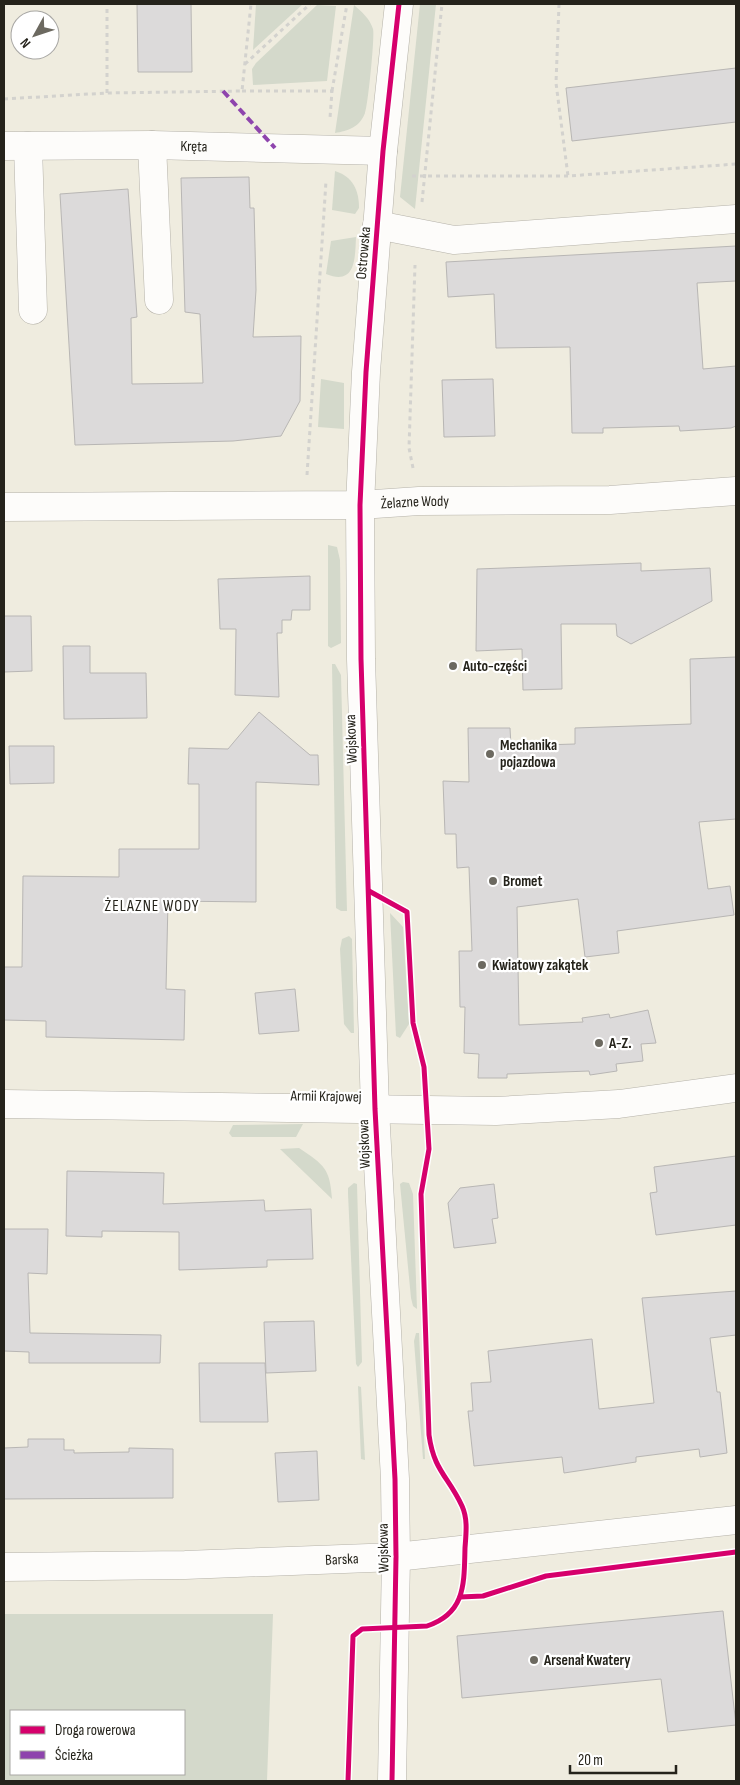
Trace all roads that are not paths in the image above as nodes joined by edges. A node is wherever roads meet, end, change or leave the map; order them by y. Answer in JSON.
{"nodes":[{"id":1,"x":399,"y":4,"type":"edge"},
{"id":2,"x":16,"y":146,"type":"edge"},
{"id":3,"x":152,"y":146,"type":"junction"},
{"id":4,"x":382,"y":164,"type":"junction"},
{"id":5,"x":736,"y":219,"type":"edge"},
{"id":6,"x":378,"y":225,"type":"junction"},
{"id":7,"x":159,"y":300,"type":"dead end"},
{"id":8,"x":32,"y":310,"type":"dead end"},
{"id":9,"x":736,"y":492,"type":"edge"},
{"id":10,"x":360,"y":505,"type":"junction"},
{"id":11,"x":4,"y":507,"type":"edge"},
{"id":12,"x":736,"y":1088,"type":"edge"},
{"id":13,"x":4,"y":1104,"type":"edge"},
{"id":14,"x":375,"y":1109,"type":"junction"},
{"id":15,"x":736,"y":1520,"type":"edge"},
{"id":16,"x":396,"y":1557,"type":"junction"},
{"id":17,"x":4,"y":1567,"type":"edge"},
{"id":18,"x":392,"y":1781,"type":"edge"}],
"edges":[{"from":1,"to":4,"type":"street","name":"Ostrowska"},
{"from":2,"to":3,"type":"street","name":"Kręta"},
{"from":2,"to":8,"type":"street"},
{"from":3,"to":4,"type":"street","name":"Kręta"},
{"from":3,"to":7,"type":"street"},
{"from":4,"to":6,"type":"street","name":"Ostrowska"},
{"from":5,"to":6,"type":"street"},
{"from":6,"to":10,"type":"street","name":"Ostrowska"},
{"from":9,"to":10,"type":"street","name":"Żelazne Wody"},
{"from":10,"to":11,"type":"street","name":"Żelazne Wody"},
{"from":10,"to":14,"type":"street","name":"Wojskowa"},
{"from":12,"to":14,"type":"street","name":"Armii Krajowej"},
{"from":13,"to":14,"type":"street","name":"Armii Krajowej"},
{"from":14,"to":16,"type":"street","name":"Wojskowa"},
{"from":15,"to":16,"type":"street","name":"Barska"},
{"from":16,"to":17,"type":"street","name":"Barska"},
{"from":16,"to":18,"type":"street","name":"Wojskowa"}]}
